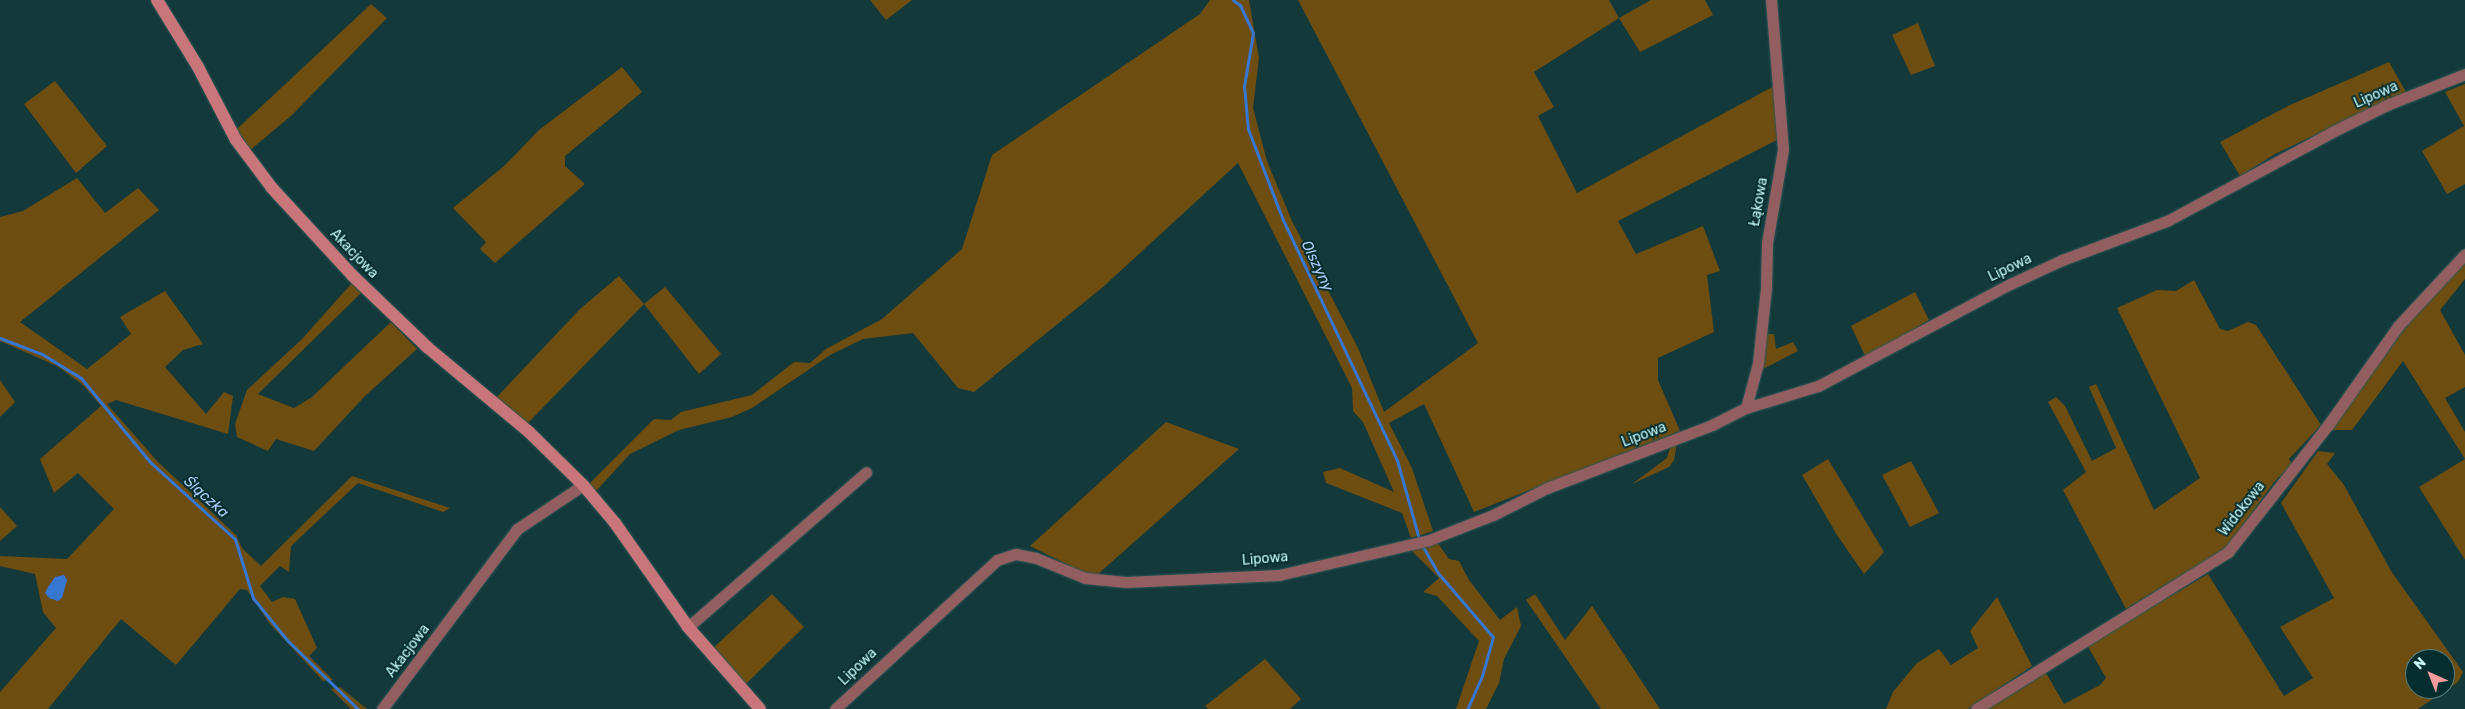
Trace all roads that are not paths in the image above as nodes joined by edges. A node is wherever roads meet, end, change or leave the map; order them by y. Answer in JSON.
{"nodes":[{"id":1,"x":157,"y":0,"type":"edge"},
{"id":2,"x":1771,"y":0,"type":"edge"},
{"id":3,"x":2465,"y":74,"type":"edge"},
{"id":4,"x":2465,"y":254,"type":"edge"},
{"id":5,"x":1746,"y":408,"type":"junction"},
{"id":6,"x":866,"y":472,"type":"dead end"},
{"id":7,"x":583,"y":485,"type":"junction"},
{"id":8,"x":688,"y":628,"type":"junction"},
{"id":9,"x":382,"y":709,"type":"edge"},
{"id":10,"x":760,"y":709,"type":"edge"},
{"id":11,"x":836,"y":709,"type":"edge"},
{"id":12,"x":1976,"y":709,"type":"edge"}],
"edges":[{"from":1,"to":7,"type":"street","name":"Akacjowa"},
{"from":2,"to":5,"type":"street","name":"Łąkowa"},
{"from":3,"to":5,"type":"street","name":"Lipowa"},
{"from":4,"to":12,"type":"street","name":"Widokowa"},
{"from":5,"to":11,"type":"street","name":"Lipowa"},
{"from":6,"to":8,"type":"street"},
{"from":7,"to":8,"type":"street","name":"Akacjowa"},
{"from":7,"to":9,"type":"street","name":"Akacjowa"},
{"from":8,"to":10,"type":"street","name":"Akacjowa"}]}
